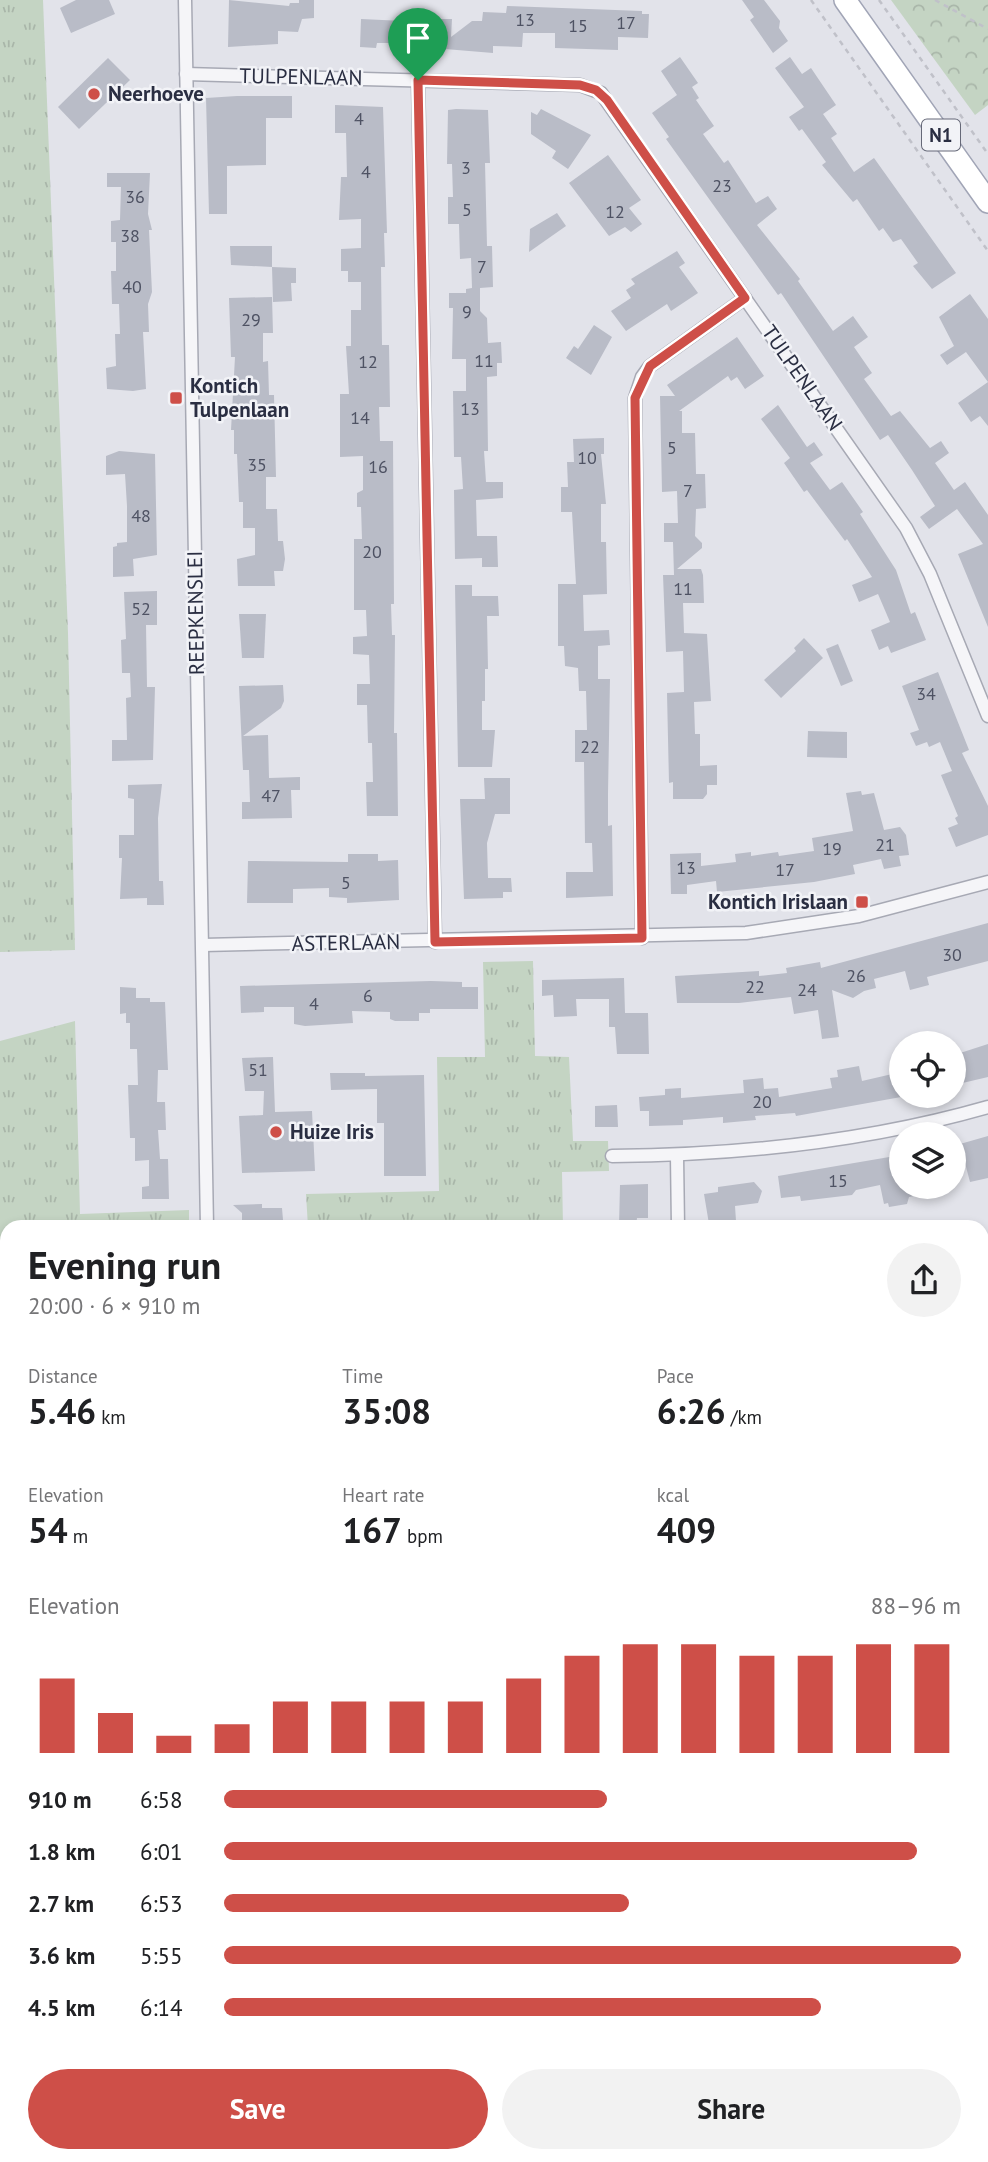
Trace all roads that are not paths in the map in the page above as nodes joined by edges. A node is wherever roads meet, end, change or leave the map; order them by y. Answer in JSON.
{"nodes":[{"id":1,"x":185,"y":0,"type":"edge"},
{"id":2,"x":845,"y":0,"type":"edge"},
{"id":3,"x":186,"y":74,"type":"junction"},
{"id":4,"x":418,"y":80,"type":"junction"},
{"id":5,"x":988,"y":202,"type":"edge"},
{"id":6,"x":745,"y":298,"type":"junction"},
{"id":7,"x":988,"y":716,"type":"edge"},
{"id":8,"x":988,"y":882,"type":"edge"},
{"id":9,"x":642,"y":938,"type":"junction"},
{"id":10,"x":435,"y":942,"type":"junction"},
{"id":11,"x":203,"y":945,"type":"junction"},
{"id":12,"x":988,"y":1107,"type":"edge"},
{"id":13,"x":612,"y":1156,"type":"dead end"},
{"id":14,"x":677,"y":1156,"type":"junction"},
{"id":15,"x":206,"y":1220,"type":"edge"},
{"id":16,"x":678,"y":1220,"type":"edge"}],
"edges":[{"from":1,"to":3,"type":"street","name":"REEPKENSLEI"},
{"from":2,"to":5,"type":"main road","number":"N1"},
{"from":3,"to":4,"type":"street","name":"TULPENLAAN"},
{"from":3,"to":11,"type":"street","name":"REEPKENSLEI"},
{"from":4,"to":6,"type":"street","name":"TULPENLAAN"},
{"from":4,"to":10,"type":"street"},
{"from":6,"to":7,"type":"street","name":"TULPENLAAN"},
{"from":6,"to":9,"type":"street"},
{"from":8,"to":9,"type":"street","name":"ASTERLAAN"},
{"from":9,"to":10,"type":"street","name":"ASTERLAAN"},
{"from":10,"to":11,"type":"street","name":"ASTERLAAN"},
{"from":11,"to":15,"type":"street","name":"REEPKENSLEI"},
{"from":12,"to":14,"type":"street"},
{"from":13,"to":14,"type":"street"},
{"from":14,"to":16,"type":"street"}]}
